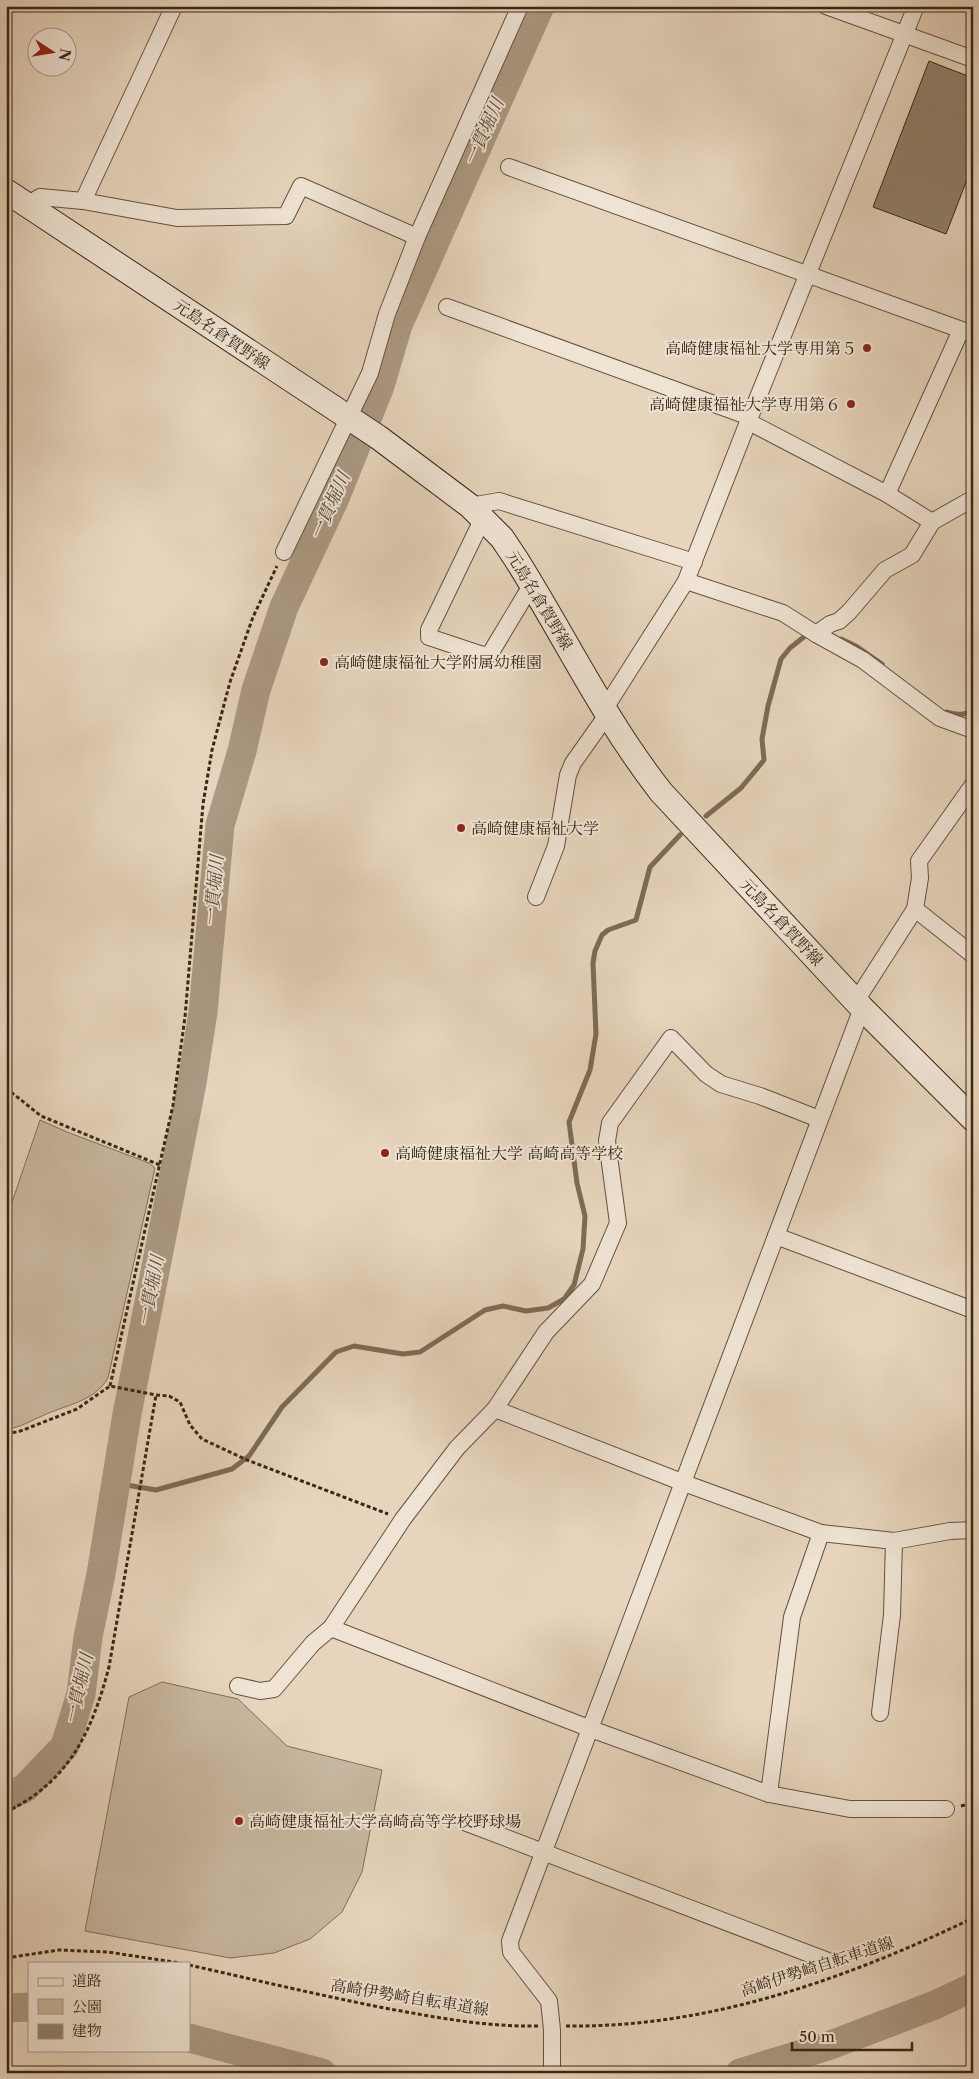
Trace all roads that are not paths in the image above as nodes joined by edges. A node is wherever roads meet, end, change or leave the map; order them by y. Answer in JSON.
{"nodes":[{"id":1,"x":174,"y":6,"type":"edge"},
{"id":2,"x":520,"y":6,"type":"edge"},
{"id":3,"x":826,"y":6,"type":"edge"},
{"id":4,"x":916,"y":6,"type":"edge"},
{"id":5,"x":904,"y":35,"type":"junction"},
{"id":6,"x":973,"y":59,"type":"edge"},
{"id":7,"x":509,"y":167,"type":"dead end"},
{"id":8,"x":6,"y":191,"type":"edge"},
{"id":9,"x":83,"y":201,"type":"junction"},
{"id":10,"x":27,"y":205,"type":"junction"},
{"id":11,"x":417,"y":237,"type":"junction"},
{"id":12,"x":807,"y":274,"type":"junction"},
{"id":13,"x":447,"y":307,"type":"dead end"},
{"id":14,"x":967,"y":332,"type":"edge"},
{"id":15,"x":349,"y":418,"type":"junction"},
{"id":16,"x":749,"y":419,"type":"junction"},
{"id":17,"x":887,"y":494,"type":"junction"},
{"id":18,"x":973,"y":501,"type":"edge"},
{"id":19,"x":476,"y":512,"type":"junction"},
{"id":20,"x":932,"y":522,"type":"junction"},
{"id":21,"x":284,"y":552,"type":"road end"},
{"id":22,"x":694,"y":562,"type":"junction"},
{"id":23,"x":686,"y":581,"type":"junction"},
{"id":24,"x":532,"y":584,"type":"junction"},
{"id":25,"x":816,"y":634,"type":"junction"},
{"id":26,"x":605,"y":712,"type":"junction"},
{"id":27,"x":973,"y":730,"type":"edge"},
{"id":28,"x":973,"y":785,"type":"edge"},
{"id":29,"x":536,"y":897,"type":"dead end"},
{"id":30,"x":915,"y":909,"type":"junction"},
{"id":31,"x":973,"y":956,"type":"edge"},
{"id":32,"x":859,"y":1004,"type":"junction"},
{"id":33,"x":819,"y":1119,"type":"junction"},
{"id":34,"x":973,"y":1119,"type":"edge"},
{"id":35,"x":776,"y":1236,"type":"junction"},
{"id":36,"x":973,"y":1310,"type":"edge"},
{"id":37,"x":494,"y":1409,"type":"junction"},
{"id":38,"x":684,"y":1483,"type":"junction"},
{"id":39,"x":973,"y":1530,"type":"edge"},
{"id":40,"x":820,"y":1532,"type":"junction"},
{"id":41,"x":894,"y":1541,"type":"junction"},
{"id":42,"x":331,"y":1628,"type":"junction"},
{"id":43,"x":238,"y":1686,"type":"dead end"},
{"id":44,"x":880,"y":1713,"type":"dead end"},
{"id":45,"x":591,"y":1729,"type":"junction"},
{"id":46,"x":769,"y":1794,"type":"junction"},
{"id":47,"x":946,"y":1809,"type":"dead end"},
{"id":48,"x":468,"y":1823,"type":"dead end"},
{"id":49,"x":544,"y":1854,"type":"junction"},
{"id":50,"x":828,"y":1961,"type":"dead end"},
{"id":51,"x":552,"y":2073,"type":"edge"}],
"edges":[{"from":1,"to":9,"type":"street"},
{"from":2,"to":11,"type":"street"},
{"from":3,"to":5,"type":"street"},
{"from":4,"to":5,"type":"street"},
{"from":5,"to":6,"type":"street"},
{"from":5,"to":12,"type":"street"},
{"from":7,"to":12,"type":"street"},
{"from":8,"to":10,"type":"main road","name":"元島名倉賀野線"},
{"from":9,"to":10,"type":"street"},
{"from":9,"to":11,"type":"street"},
{"from":10,"to":15,"type":"main road","name":"元島名倉賀野線"},
{"from":11,"to":15,"type":"street"},
{"from":12,"to":14,"type":"street"},
{"from":12,"to":16,"type":"street"},
{"from":13,"to":16,"type":"street"},
{"from":14,"to":17,"type":"street"},
{"from":15,"to":19,"type":"main road","name":"元島名倉賀野線"},
{"from":15,"to":21,"type":"street"},
{"from":16,"to":17,"type":"street"},
{"from":16,"to":22,"type":"street"},
{"from":17,"to":20,"type":"street"},
{"from":18,"to":20,"type":"street"},
{"from":19,"to":22,"type":"street"},
{"from":19,"to":24,"type":"main road","name":"元島名倉賀野線"},
{"from":19,"to":24,"type":"street"},
{"from":20,"to":25,"type":"street"},
{"from":22,"to":23,"type":"street"},
{"from":23,"to":25,"type":"street"},
{"from":23,"to":26,"type":"street"},
{"from":24,"to":26,"type":"main road","name":"元島名倉賀野線"},
{"from":25,"to":27,"type":"street"},
{"from":26,"to":29,"type":"street"},
{"from":26,"to":32,"type":"main road","name":"元島名倉賀野線"},
{"from":28,"to":30,"type":"street"},
{"from":30,"to":31,"type":"street"},
{"from":30,"to":32,"type":"street"},
{"from":32,"to":33,"type":"street"},
{"from":32,"to":34,"type":"main road","name":"元島名倉賀野線"},
{"from":33,"to":35,"type":"street"},
{"from":33,"to":37,"type":"street"},
{"from":35,"to":36,"type":"street"},
{"from":35,"to":38,"type":"street"},
{"from":37,"to":38,"type":"street"},
{"from":37,"to":42,"type":"street"},
{"from":38,"to":40,"type":"street"},
{"from":38,"to":45,"type":"street"},
{"from":39,"to":41,"type":"street"},
{"from":40,"to":41,"type":"street"},
{"from":40,"to":46,"type":"street"},
{"from":41,"to":44,"type":"street"},
{"from":42,"to":43,"type":"street"},
{"from":42,"to":45,"type":"street"},
{"from":45,"to":46,"type":"street"},
{"from":45,"to":49,"type":"street"},
{"from":46,"to":47,"type":"street"},
{"from":48,"to":49,"type":"street"},
{"from":49,"to":50,"type":"street"},
{"from":49,"to":51,"type":"street"}]}
